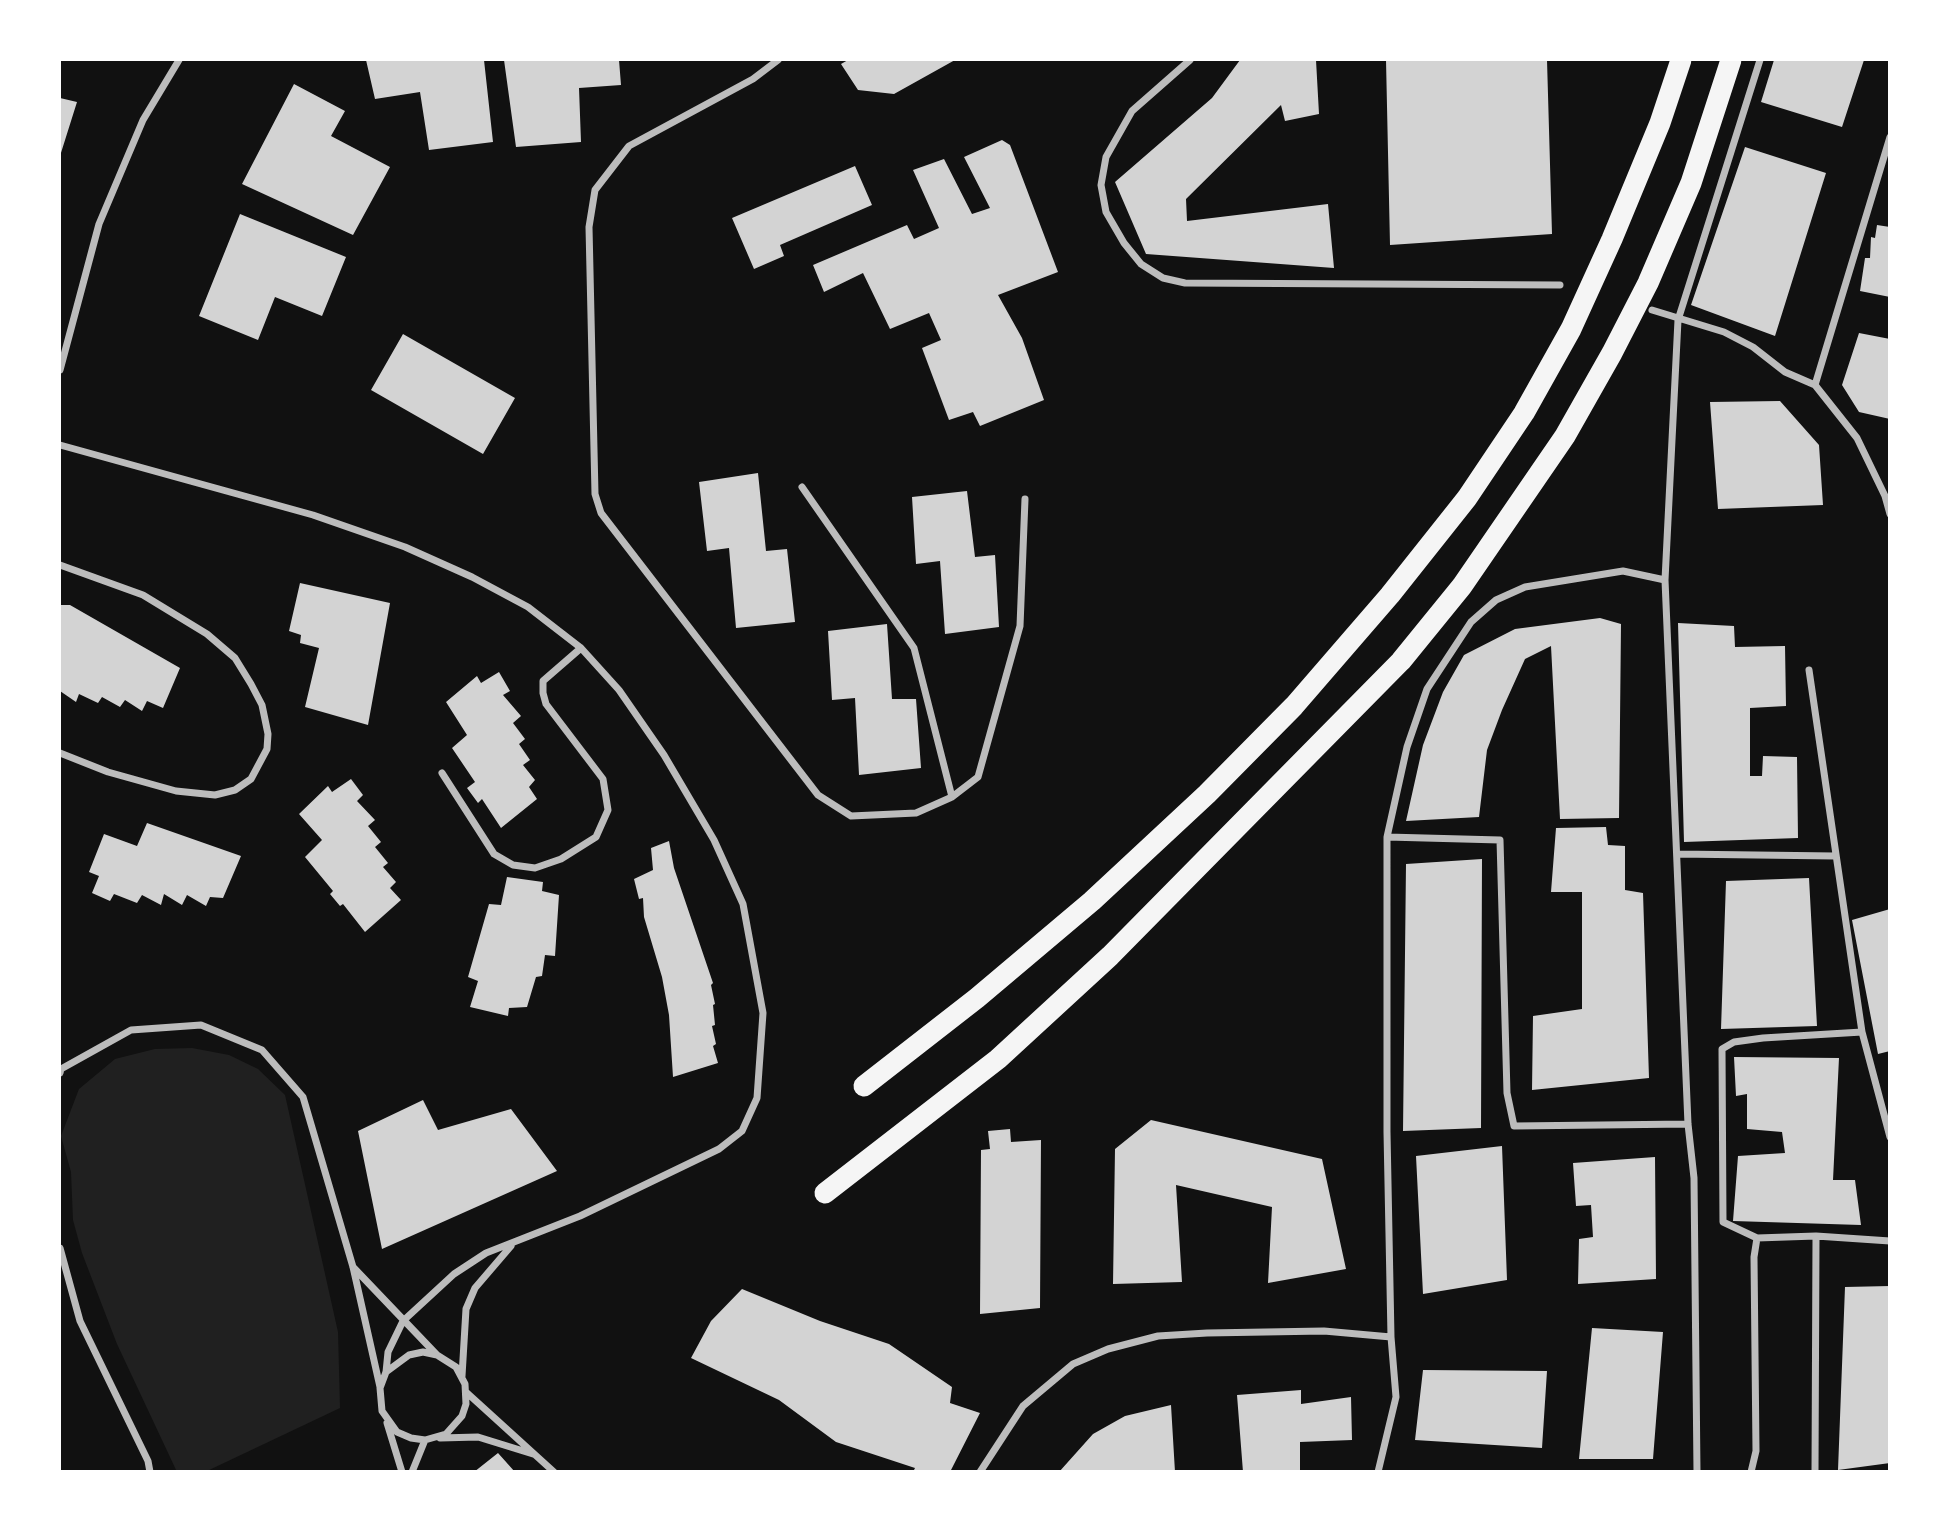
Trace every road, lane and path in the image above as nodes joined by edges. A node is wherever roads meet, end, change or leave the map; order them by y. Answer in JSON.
{"nodes":[{"id":1,"x":179,"y":60,"type":"edge"},
{"id":2,"x":778,"y":60,"type":"edge"},
{"id":3,"x":1190,"y":60,"type":"edge"},
{"id":4,"x":1681,"y":60,"type":"edge"},
{"id":5,"x":1731,"y":60,"type":"edge"},
{"id":6,"x":1760,"y":60,"type":"edge"},
{"id":7,"x":1889,"y":137,"type":"edge"},
{"id":8,"x":1560,"y":285,"type":"dead end"},
{"id":9,"x":1652,"y":310,"type":"dead end"},
{"id":10,"x":1678,"y":320,"type":"junction"},
{"id":11,"x":60,"y":370,"type":"edge"},
{"id":12,"x":1815,"y":385,"type":"junction"},
{"id":13,"x":60,"y":445,"type":"edge"},
{"id":14,"x":802,"y":487,"type":"dead end"},
{"id":15,"x":1026,"y":499,"type":"dead end"},
{"id":16,"x":1889,"y":514,"type":"edge"},
{"id":17,"x":60,"y":565,"type":"edge"},
{"id":18,"x":1665,"y":580,"type":"junction"},
{"id":19,"x":581,"y":648,"type":"junction"},
{"id":20,"x":1809,"y":670,"type":"dead end"},
{"id":21,"x":60,"y":753,"type":"edge"},
{"id":22,"x":442,"y":773,"type":"dead end"},
{"id":23,"x":952,"y":797,"type":"junction"},
{"id":24,"x":1387,"y":837,"type":"junction"},
{"id":25,"x":1677,"y":854,"type":"junction"},
{"id":26,"x":1835,"y":856,"type":"junction"},
{"id":27,"x":1862,"y":1032,"type":"junction"},
{"id":28,"x":60,"y":1073,"type":"edge"},
{"id":29,"x":864,"y":1086,"type":"dead end"},
{"id":30,"x":1688,"y":1124,"type":"junction"},
{"id":31,"x":1889,"y":1137,"type":"edge"},
{"id":32,"x":825,"y":1193,"type":"dead end"},
{"id":33,"x":1816,"y":1236,"type":"junction"},
{"id":34,"x":1757,"y":1238,"type":"junction"},
{"id":35,"x":1889,"y":1241,"type":"edge"},
{"id":36,"x":514,"y":1243,"type":"junction"},
{"id":37,"x":60,"y":1248,"type":"edge"},
{"id":38,"x":353,"y":1267,"type":"junction"},
{"id":39,"x":403,"y":1321,"type":"junction"},
{"id":40,"x":1391,"y":1336,"type":"junction"},
{"id":41,"x":437,"y":1355,"type":"junction"},
{"id":42,"x":386,"y":1372,"type":"junction"},
{"id":43,"x":462,"y":1377,"type":"junction"},
{"id":44,"x":380,"y":1388,"type":"junction"},
{"id":45,"x":467,"y":1392,"type":"junction"},
{"id":46,"x":387,"y":1422,"type":"junction"},
{"id":47,"x":435,"y":1439,"type":"junction"},
{"id":48,"x":425,"y":1440,"type":"junction"},
{"id":49,"x":541,"y":1457,"type":"junction"},
{"id":50,"x":150,"y":1472,"type":"edge"},
{"id":51,"x":402,"y":1472,"type":"edge"},
{"id":52,"x":412,"y":1472,"type":"edge"},
{"id":53,"x":554,"y":1472,"type":"edge"},
{"id":54,"x":980,"y":1472,"type":"edge"},
{"id":55,"x":1378,"y":1472,"type":"edge"},
{"id":56,"x":1697,"y":1472,"type":"edge"},
{"id":57,"x":1751,"y":1472,"type":"edge"},
{"id":58,"x":1815,"y":1472,"type":"edge"}],
"edges":[{"from":1,"to":11,"type":"street"},
{"from":2,"to":23,"type":"street"},
{"from":3,"to":8,"type":"street"},
{"from":4,"to":29,"type":"highway"},
{"from":5,"to":32,"type":"highway"},
{"from":6,"to":10,"type":"street"},
{"from":7,"to":12,"type":"street"},
{"from":9,"to":10,"type":"street"},
{"from":10,"to":12,"type":"street"},
{"from":10,"to":18,"type":"street"},
{"from":12,"to":16,"type":"street"},
{"from":13,"to":19,"type":"street"},
{"from":14,"to":23,"type":"street"},
{"from":15,"to":23,"type":"street"},
{"from":17,"to":21,"type":"street"},
{"from":18,"to":24,"type":"street"},
{"from":18,"to":25,"type":"street"},
{"from":19,"to":22,"type":"street"},
{"from":19,"to":36,"type":"street"},
{"from":20,"to":26,"type":"street"},
{"from":24,"to":30,"type":"street"},
{"from":24,"to":40,"type":"street"},
{"from":25,"to":26,"type":"street"},
{"from":25,"to":30,"type":"street"},
{"from":26,"to":27,"type":"street"},
{"from":27,"to":31,"type":"street"},
{"from":27,"to":34,"type":"street"},
{"from":28,"to":38,"type":"street"},
{"from":30,"to":56,"type":"street"},
{"from":33,"to":34,"type":"street"},
{"from":33,"to":35,"type":"street"},
{"from":33,"to":58,"type":"street"},
{"from":34,"to":57,"type":"street"},
{"from":36,"to":39,"type":"street"},
{"from":36,"to":43,"type":"street"},
{"from":37,"to":50,"type":"street"},
{"from":38,"to":39,"type":"street"},
{"from":38,"to":44,"type":"street"},
{"from":39,"to":41,"type":"street"},
{"from":39,"to":42,"type":"street"},
{"from":40,"to":54,"type":"street"},
{"from":40,"to":55,"type":"street"},
{"from":41,"to":42,"type":"street"},
{"from":41,"to":43,"type":"street"},
{"from":42,"to":44,"type":"street"},
{"from":43,"to":45,"type":"street"},
{"from":44,"to":46,"type":"street"},
{"from":45,"to":47,"type":"street"},
{"from":45,"to":49,"type":"street"},
{"from":46,"to":48,"type":"street"},
{"from":46,"to":51,"type":"street"},
{"from":47,"to":48,"type":"street"},
{"from":47,"to":49,"type":"street"},
{"from":48,"to":52,"type":"street"},
{"from":49,"to":53,"type":"street"}]}
